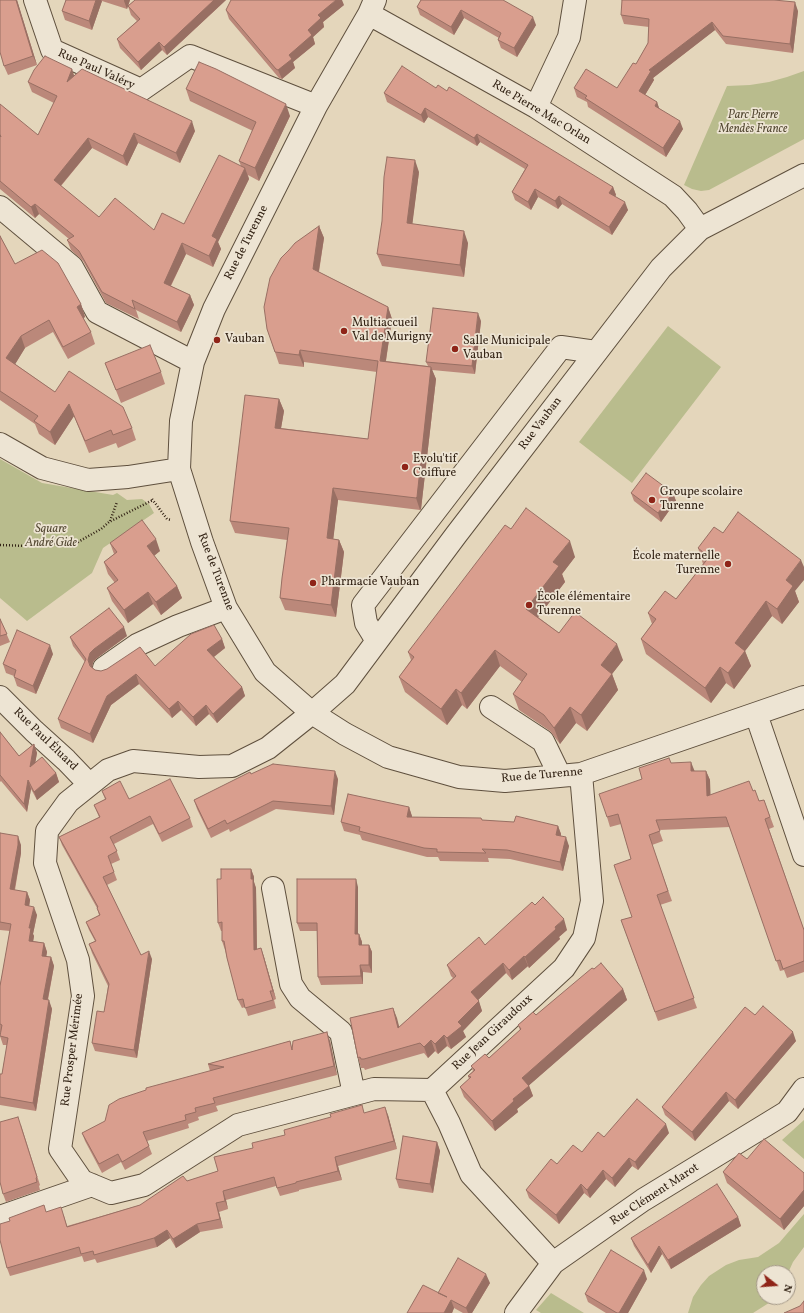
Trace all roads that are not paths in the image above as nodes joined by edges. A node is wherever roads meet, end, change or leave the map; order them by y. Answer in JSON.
{"nodes":[{"id":1,"x":34,"y":0,"type":"edge"},
{"id":2,"x":575,"y":0,"type":"edge"},
{"id":3,"x":372,"y":7,"type":"edge"},
{"id":4,"x":316,"y":106,"type":"junction"},
{"id":5,"x":536,"y":107,"type":"junction"},
{"id":6,"x":804,"y":174,"type":"edge"},
{"id":7,"x":0,"y":207,"type":"edge"},
{"id":8,"x":700,"y":229,"type":"junction"},
{"id":9,"x":596,"y":352,"type":"junction"},
{"id":10,"x":193,"y":362,"type":"junction"},
{"id":11,"x":0,"y":444,"type":"edge"},
{"id":12,"x":179,"y":469,"type":"junction"},
{"id":13,"x":226,"y":608,"type":"junction"},
{"id":14,"x":377,"y":641,"type":"junction"},
{"id":15,"x":104,"y":668,"type":"edge"},
{"id":16,"x":0,"y":697,"type":"edge"},
{"id":17,"x":804,"y":697,"type":"edge"},
{"id":18,"x":491,"y":707,"type":"dead end"},
{"id":19,"x":312,"y":713,"type":"junction"},
{"id":20,"x":756,"y":714,"type":"junction"},
{"id":21,"x":570,"y":775,"type":"junction"},
{"id":22,"x":89,"y":784,"type":"junction"},
{"id":23,"x":804,"y":855,"type":"edge"},
{"id":24,"x":273,"y":888,"type":"dead end"},
{"id":25,"x":804,"y":1089,"type":"edge"},
{"id":26,"x":432,"y":1090,"type":"junction"},
{"id":27,"x":354,"y":1094,"type":"junction"},
{"id":28,"x":92,"y":1185,"type":"junction"},
{"id":29,"x":0,"y":1217,"type":"edge"},
{"id":30,"x":553,"y":1263,"type":"junction"},
{"id":31,"x":516,"y":1313,"type":"edge"}],
"edges":[{"from":1,"to":4,"type":"street","name":"Rue Paul Valéry"},
{"from":2,"to":5,"type":"street"},
{"from":3,"to":4,"type":"street","name":"Rue de Turenne"},
{"from":3,"to":5,"type":"street","name":"Rue Pierre Mac Orlan"},
{"from":4,"to":10,"type":"street","name":"Rue de Turenne"},
{"from":5,"to":8,"type":"street","name":"Rue Pierre Mac Orlan"},
{"from":6,"to":8,"type":"street","name":"Rue Vauban"},
{"from":7,"to":10,"type":"street"},
{"from":8,"to":9,"type":"street","name":"Rue Vauban"},
{"from":9,"to":14,"type":"street","name":"Rue Vauban"},
{"from":9,"to":14,"type":"street"},
{"from":10,"to":12,"type":"street","name":"Rue de Turenne"},
{"from":11,"to":12,"type":"street"},
{"from":12,"to":13,"type":"street","name":"Rue de Turenne"},
{"from":13,"to":15,"type":"street"},
{"from":13,"to":19,"type":"street","name":"Rue de Turenne"},
{"from":14,"to":19,"type":"street","name":"Rue Vauban"},
{"from":16,"to":22,"type":"street","name":"Rue Paul Éluard"},
{"from":17,"to":20,"type":"street","name":"Rue de Turenne"},
{"from":18,"to":21,"type":"street"},
{"from":19,"to":21,"type":"street","name":"Rue de Turenne"},
{"from":19,"to":22,"type":"street","name":"Rue Prosper Mérimée"},
{"from":20,"to":21,"type":"street","name":"Rue de Turenne"},
{"from":20,"to":23,"type":"street"},
{"from":21,"to":26,"type":"street","name":"Rue Jean Giraudoux"},
{"from":22,"to":28,"type":"street","name":"Rue Prosper Mérimée"},
{"from":24,"to":27,"type":"street"},
{"from":25,"to":30,"type":"street","name":"Rue Clément Marot"},
{"from":26,"to":27,"type":"street","name":"Rue Prosper Mérimée"},
{"from":26,"to":30,"type":"street"},
{"from":27,"to":28,"type":"street","name":"Rue Prosper Mérimée"},
{"from":28,"to":29,"type":"street"},
{"from":30,"to":31,"type":"street","name":"Rue Clément Marot"}]}
